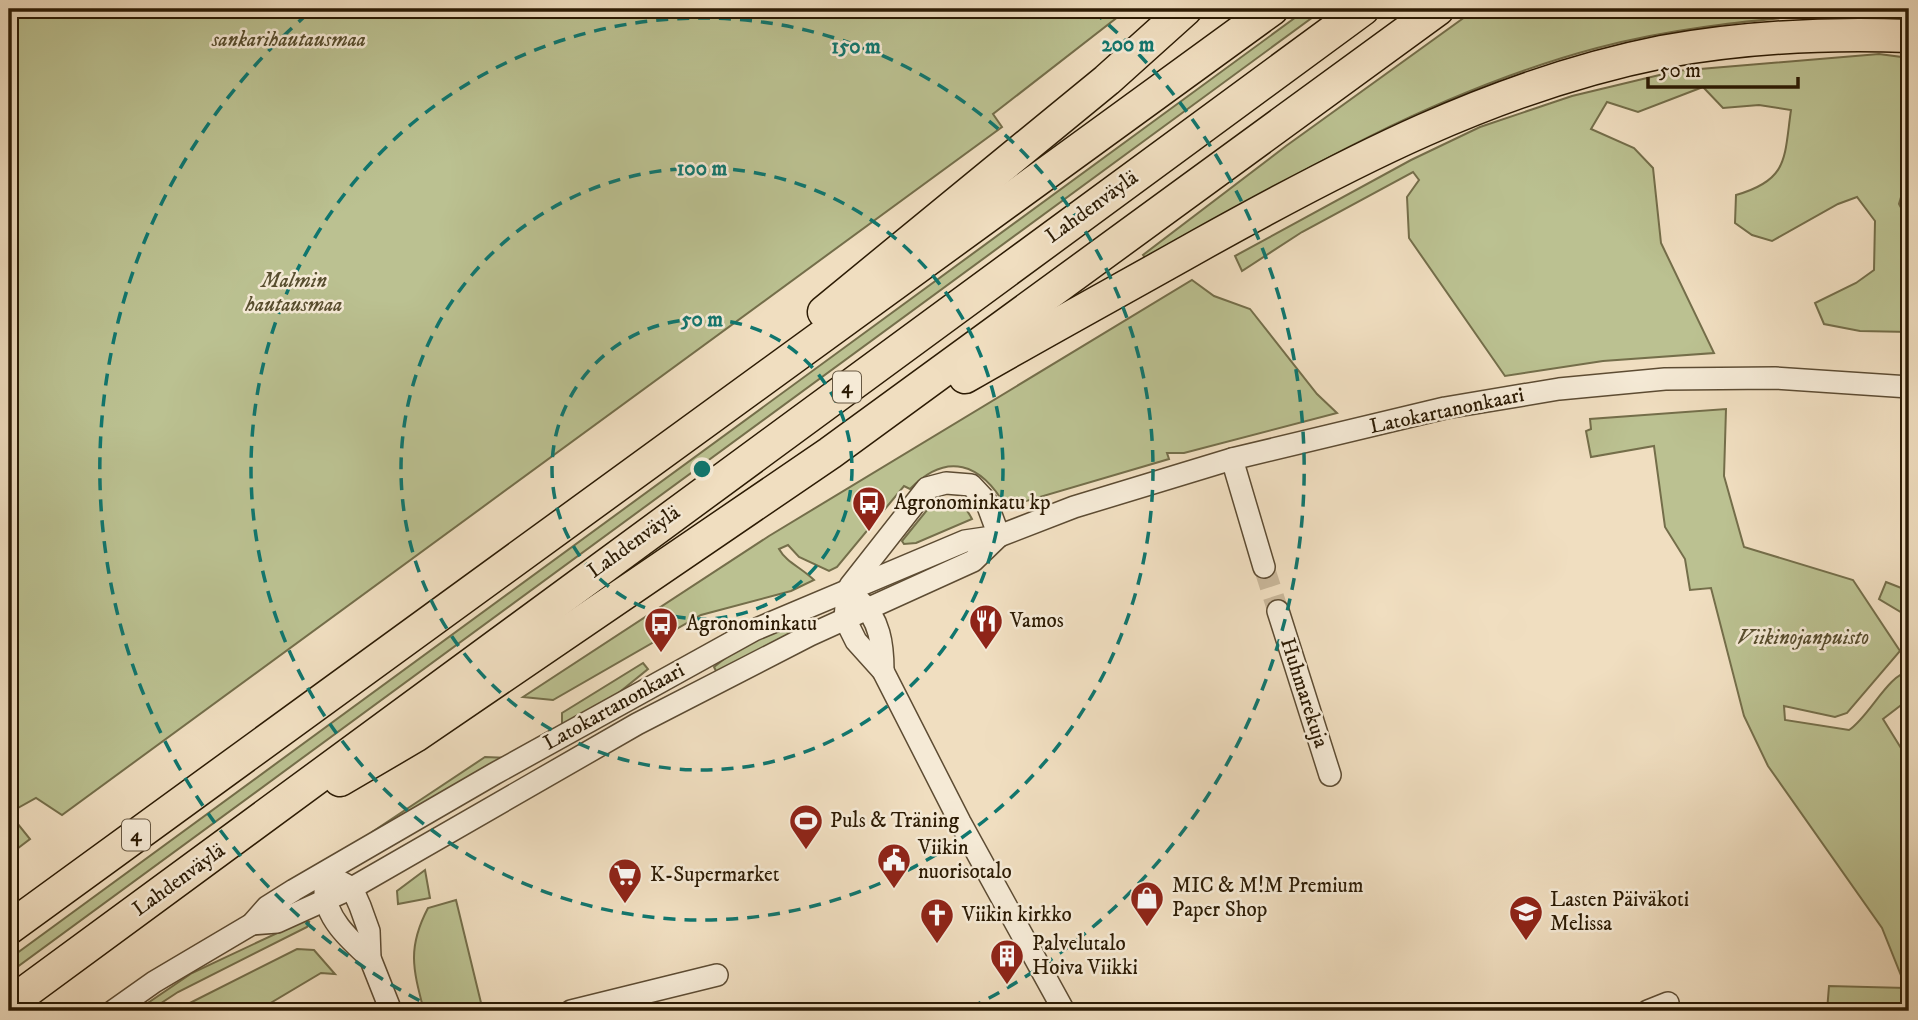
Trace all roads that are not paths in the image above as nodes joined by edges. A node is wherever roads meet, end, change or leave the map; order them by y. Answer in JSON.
{"nodes":[{"id":1,"x":1186,"y":9,"type":"edge"},
{"id":2,"x":1272,"y":9,"type":"edge"},
{"id":3,"x":1363,"y":9,"type":"edge"},
{"id":4,"x":1437,"y":9,"type":"edge"},
{"id":5,"x":1909,"y":36,"type":"edge"},
{"id":6,"x":1909,"y":387,"type":"edge"},
{"id":7,"x":830,"y":453,"type":"junction"},
{"id":8,"x":653,"y":459,"type":"junction"},
{"id":9,"x":1232,"y":459,"type":"junction"},
{"id":10,"x":999,"y":536,"type":"junction"},
{"id":11,"x":1264,"y":567,"type":"tunnel mouth"},
{"id":12,"x":847,"y":589,"type":"junction"},
{"id":13,"x":868,"y":608,"type":"junction"},
{"id":14,"x":1278,"y":611,"type":"tunnel mouth"},
{"id":15,"x":845,"y":619,"type":"junction"},
{"id":16,"x":883,"y":671,"type":"junction"},
{"id":17,"x":1330,"y":775,"type":"dead end"},
{"id":18,"x":226,"y":845,"type":"junction"},
{"id":19,"x":325,"y":873,"type":"junction"},
{"id":20,"x":352,"y":888,"type":"junction"},
{"id":21,"x":325,"y":901,"type":"junction"},
{"id":22,"x":252,"y":924,"type":"junction"},
{"id":23,"x":9,"y":928,"type":"edge"},
{"id":24,"x":370,"y":958,"type":"junction"},
{"id":25,"x":717,"y":975,"type":"dead end"},
{"id":26,"x":9,"y":1004,"type":"edge"},
{"id":27,"x":113,"y":1011,"type":"edge"},
{"id":28,"x":391,"y":1011,"type":"edge"},
{"id":29,"x":571,"y":1011,"type":"edge"},
{"id":30,"x":1064,"y":1011,"type":"edge"}],
"edges":[{"from":1,"to":8,"type":"highway"},
{"from":2,"to":8,"type":"highway","number":"4"},
{"from":3,"to":18,"type":"highway","name":"Lahdenväylä","number":"4"},
{"from":4,"to":7,"type":"highway"},
{"from":5,"to":7,"type":"highway"},
{"from":6,"to":9,"type":"street","name":"Latokartanonkaari"},
{"from":7,"to":18,"type":"highway"},
{"from":8,"to":23,"type":"highway","number":"4"},
{"from":9,"to":10,"type":"street","name":"Latokartanonkaari"},
{"from":9,"to":11,"type":"street"},
{"from":10,"to":12,"type":"street","name":"Latokartanonkaari"},
{"from":10,"to":12,"type":"street"},
{"from":10,"to":13,"type":"street","name":"Latokartanonkaari"},
{"from":12,"to":13,"type":"street"},
{"from":12,"to":15,"type":"street"},
{"from":12,"to":19,"type":"street","name":"Latokartanonkaari"},
{"from":13,"to":15,"type":"street","name":"Latokartanonkaari"},
{"from":13,"to":16,"type":"street"},
{"from":14,"to":17,"type":"street","name":"Huhmarekuja"},
{"from":15,"to":16,"type":"street"},
{"from":15,"to":20,"type":"street","name":"Latokartanonkaari"},
{"from":16,"to":30,"type":"street"},
{"from":18,"to":26,"type":"highway","name":"Lahdenväylä","number":"4"},
{"from":19,"to":20,"type":"street"},
{"from":19,"to":21,"type":"street"},
{"from":19,"to":22,"type":"street","name":"Latokartanonkaari"},
{"from":20,"to":21,"type":"street","name":"Latokartanonkaari"},
{"from":20,"to":24,"type":"street"},
{"from":21,"to":22,"type":"street","name":"Latokartanonkaari"},
{"from":21,"to":24,"type":"street"},
{"from":22,"to":27,"type":"street","name":"Latokartanonkaari"},
{"from":24,"to":28,"type":"street"},
{"from":25,"to":29,"type":"street"}]}
